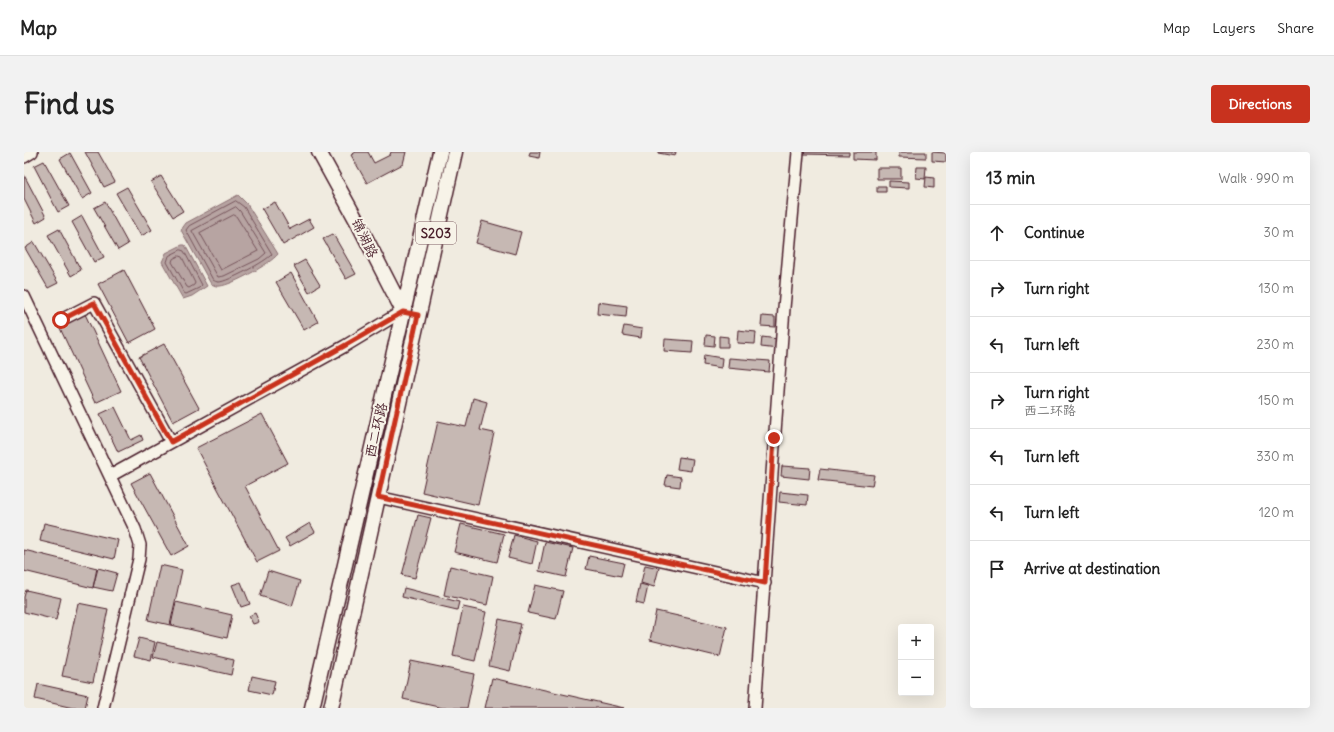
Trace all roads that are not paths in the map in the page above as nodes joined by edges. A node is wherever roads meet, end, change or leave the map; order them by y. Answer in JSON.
{"nodes":[{"id":1,"x":32,"y":152,"type":"edge"},
{"id":2,"x":319,"y":152,"type":"edge"},
{"id":3,"x":440,"y":152,"type":"edge"},
{"id":4,"x":455,"y":152,"type":"edge"},
{"id":5,"x":798,"y":152,"type":"edge"},
{"id":6,"x":24,"y":157,"type":"edge"},
{"id":7,"x":24,"y":296,"type":"edge"},
{"id":8,"x":403,"y":312,"type":"junction"},
{"id":9,"x":418,"y":315,"type":"junction"},
{"id":10,"x":61,"y":320,"type":"dead end"},
{"id":11,"x":171,"y":442,"type":"junction"},
{"id":12,"x":110,"y":476,"type":"junction"},
{"id":13,"x":361,"y":495,"type":"junction"},
{"id":14,"x":378,"y":497,"type":"junction"},
{"id":15,"x":765,"y":583,"type":"junction"},
{"id":16,"x":103,"y":708,"type":"edge"},
{"id":17,"x":312,"y":708,"type":"edge"},
{"id":18,"x":331,"y":708,"type":"edge"},
{"id":19,"x":755,"y":708,"type":"edge"}],
"edges":[{"from":1,"to":6,"type":"street"},
{"from":2,"to":8,"type":"main road","name":"锦湖路"},
{"from":3,"to":8,"type":"main road","name":"西二环路","number":"S203"},
{"from":4,"to":9,"type":"main road","name":"西二环路","number":"S203"},
{"from":5,"to":15,"type":"street"},
{"from":7,"to":12,"type":"street"},
{"from":8,"to":9,"type":"main road"},
{"from":8,"to":11,"type":"street"},
{"from":8,"to":13,"type":"main road","name":"西二环路","number":"S203"},
{"from":9,"to":14,"type":"main road","name":"西二环路","number":"S203"},
{"from":10,"to":11,"type":"street"},
{"from":11,"to":12,"type":"street"},
{"from":12,"to":16,"type":"street"},
{"from":13,"to":14,"type":"main road"},
{"from":13,"to":17,"type":"main road","name":"西二环路","number":"S203"},
{"from":14,"to":15,"type":"street"},
{"from":14,"to":18,"type":"main road","name":"西二环路","number":"S203"},
{"from":15,"to":19,"type":"street"}]}
